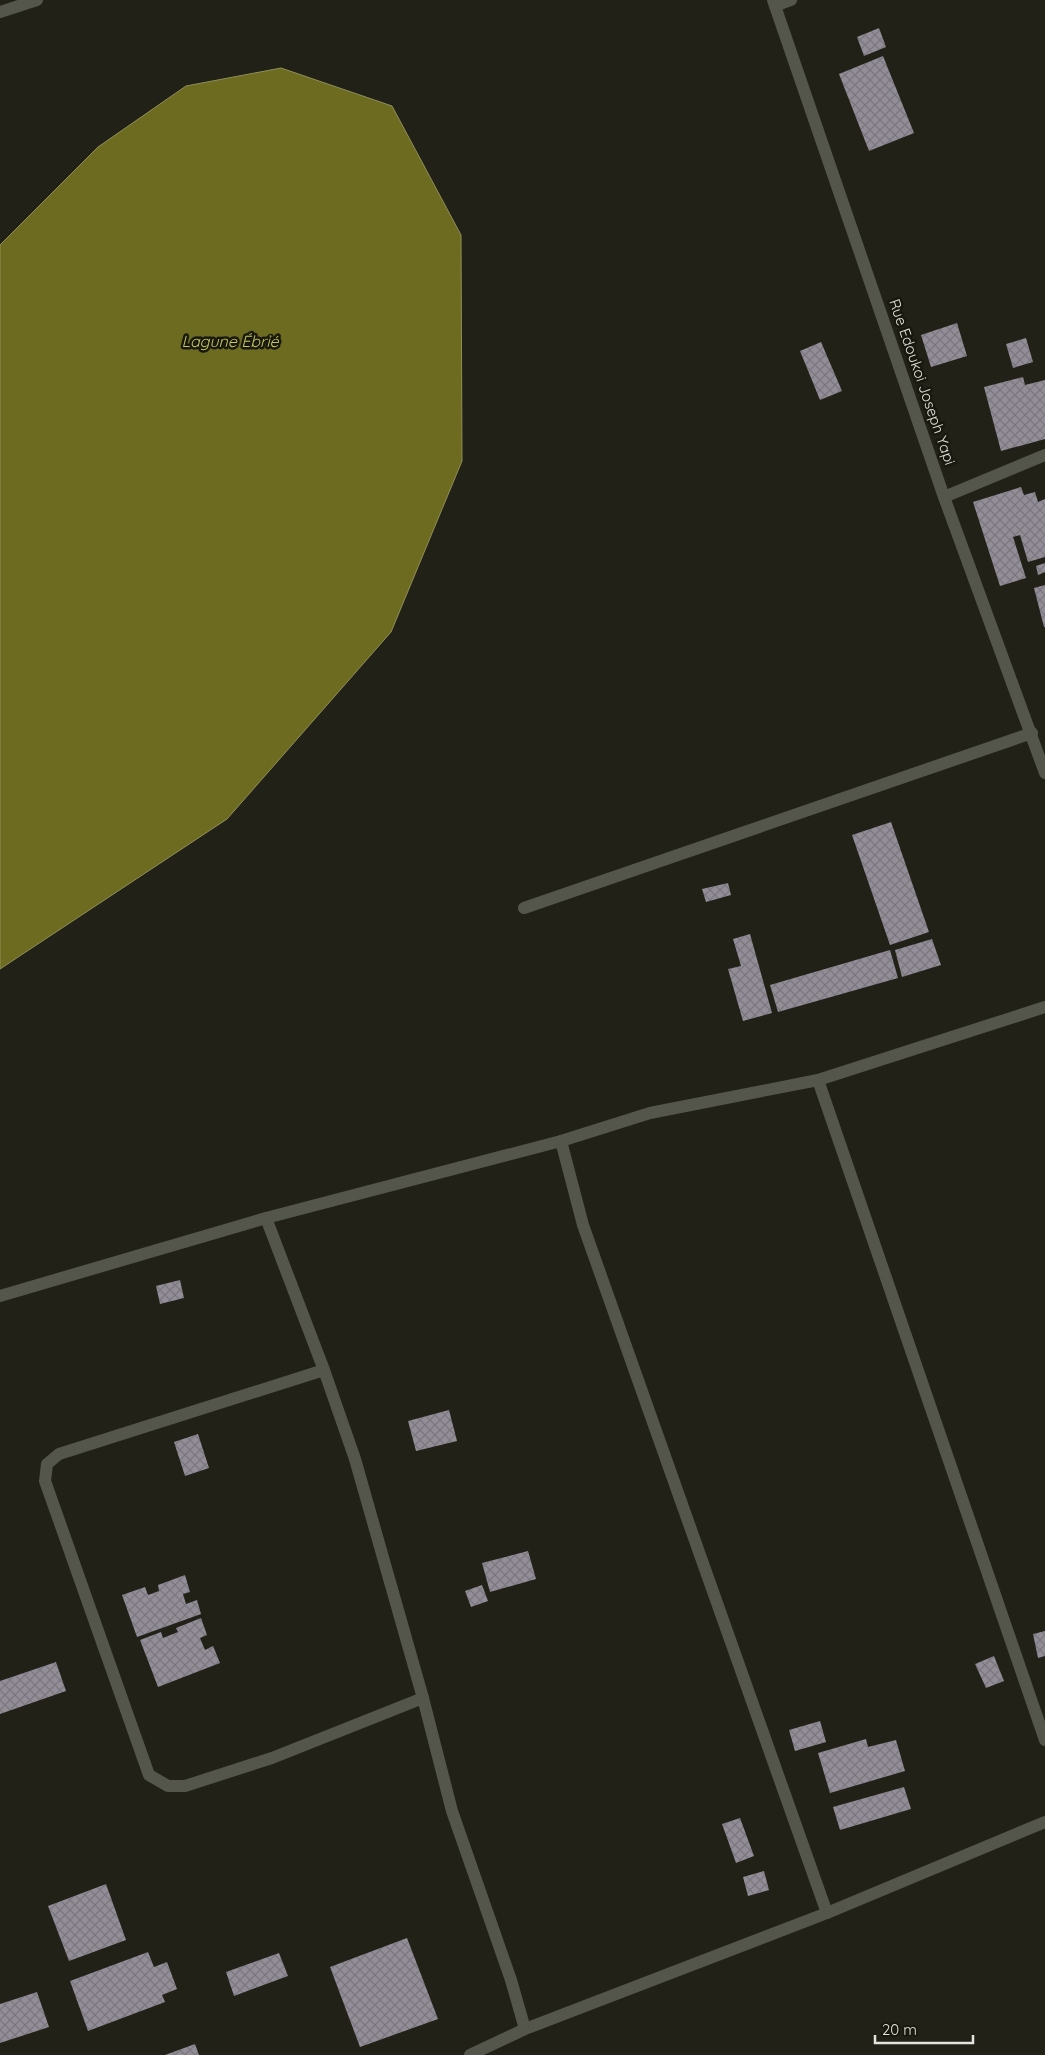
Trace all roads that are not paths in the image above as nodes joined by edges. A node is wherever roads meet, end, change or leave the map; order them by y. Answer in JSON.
{"nodes":[{"id":1,"x":37,"y":0,"type":"edge"},
{"id":2,"x":791,"y":0,"type":"edge"},
{"id":3,"x":774,"y":3,"type":"edge"},
{"id":4,"x":0,"y":12,"type":"edge"},
{"id":5,"x":1045,"y":455,"type":"edge"},
{"id":6,"x":944,"y":497,"type":"junction"},
{"id":7,"x":1032,"y":733,"type":"junction"},
{"id":8,"x":1045,"y":773,"type":"edge"},
{"id":9,"x":524,"y":908,"type":"dead end"},
{"id":10,"x":1045,"y":1007,"type":"edge"},
{"id":11,"x":818,"y":1080,"type":"junction"},
{"id":12,"x":561,"y":1141,"type":"junction"},
{"id":13,"x":266,"y":1218,"type":"junction"},
{"id":14,"x":0,"y":1296,"type":"edge"},
{"id":15,"x":324,"y":1370,"type":"junction"},
{"id":16,"x":423,"y":1698,"type":"junction"},
{"id":17,"x":1045,"y":1740,"type":"edge"},
{"id":18,"x":1045,"y":1822,"type":"edge"},
{"id":19,"x":827,"y":1914,"type":"junction"},
{"id":20,"x":525,"y":2028,"type":"junction"},
{"id":21,"x":470,"y":2055,"type":"edge"}],
"edges":[{"from":1,"to":4,"type":"street"},
{"from":2,"to":3,"type":"street"},
{"from":3,"to":6,"type":"street","name":"Rue Edoukoi Joseph Yapi"},
{"from":5,"to":6,"type":"street"},
{"from":6,"to":7,"type":"street","name":"Rue Edoukoi Joseph Yapi"},
{"from":7,"to":8,"type":"street","name":"Rue Edoukoi Joseph Yapi"},
{"from":7,"to":9,"type":"street"},
{"from":10,"to":11,"type":"street"},
{"from":11,"to":12,"type":"street"},
{"from":11,"to":17,"type":"street"},
{"from":12,"to":13,"type":"street"},
{"from":12,"to":19,"type":"street"},
{"from":13,"to":14,"type":"street"},
{"from":13,"to":15,"type":"street"},
{"from":15,"to":16,"type":"street"},
{"from":15,"to":16,"type":"street"},
{"from":16,"to":20,"type":"street"},
{"from":18,"to":19,"type":"street"},
{"from":19,"to":20,"type":"street"},
{"from":20,"to":21,"type":"street"}]}
